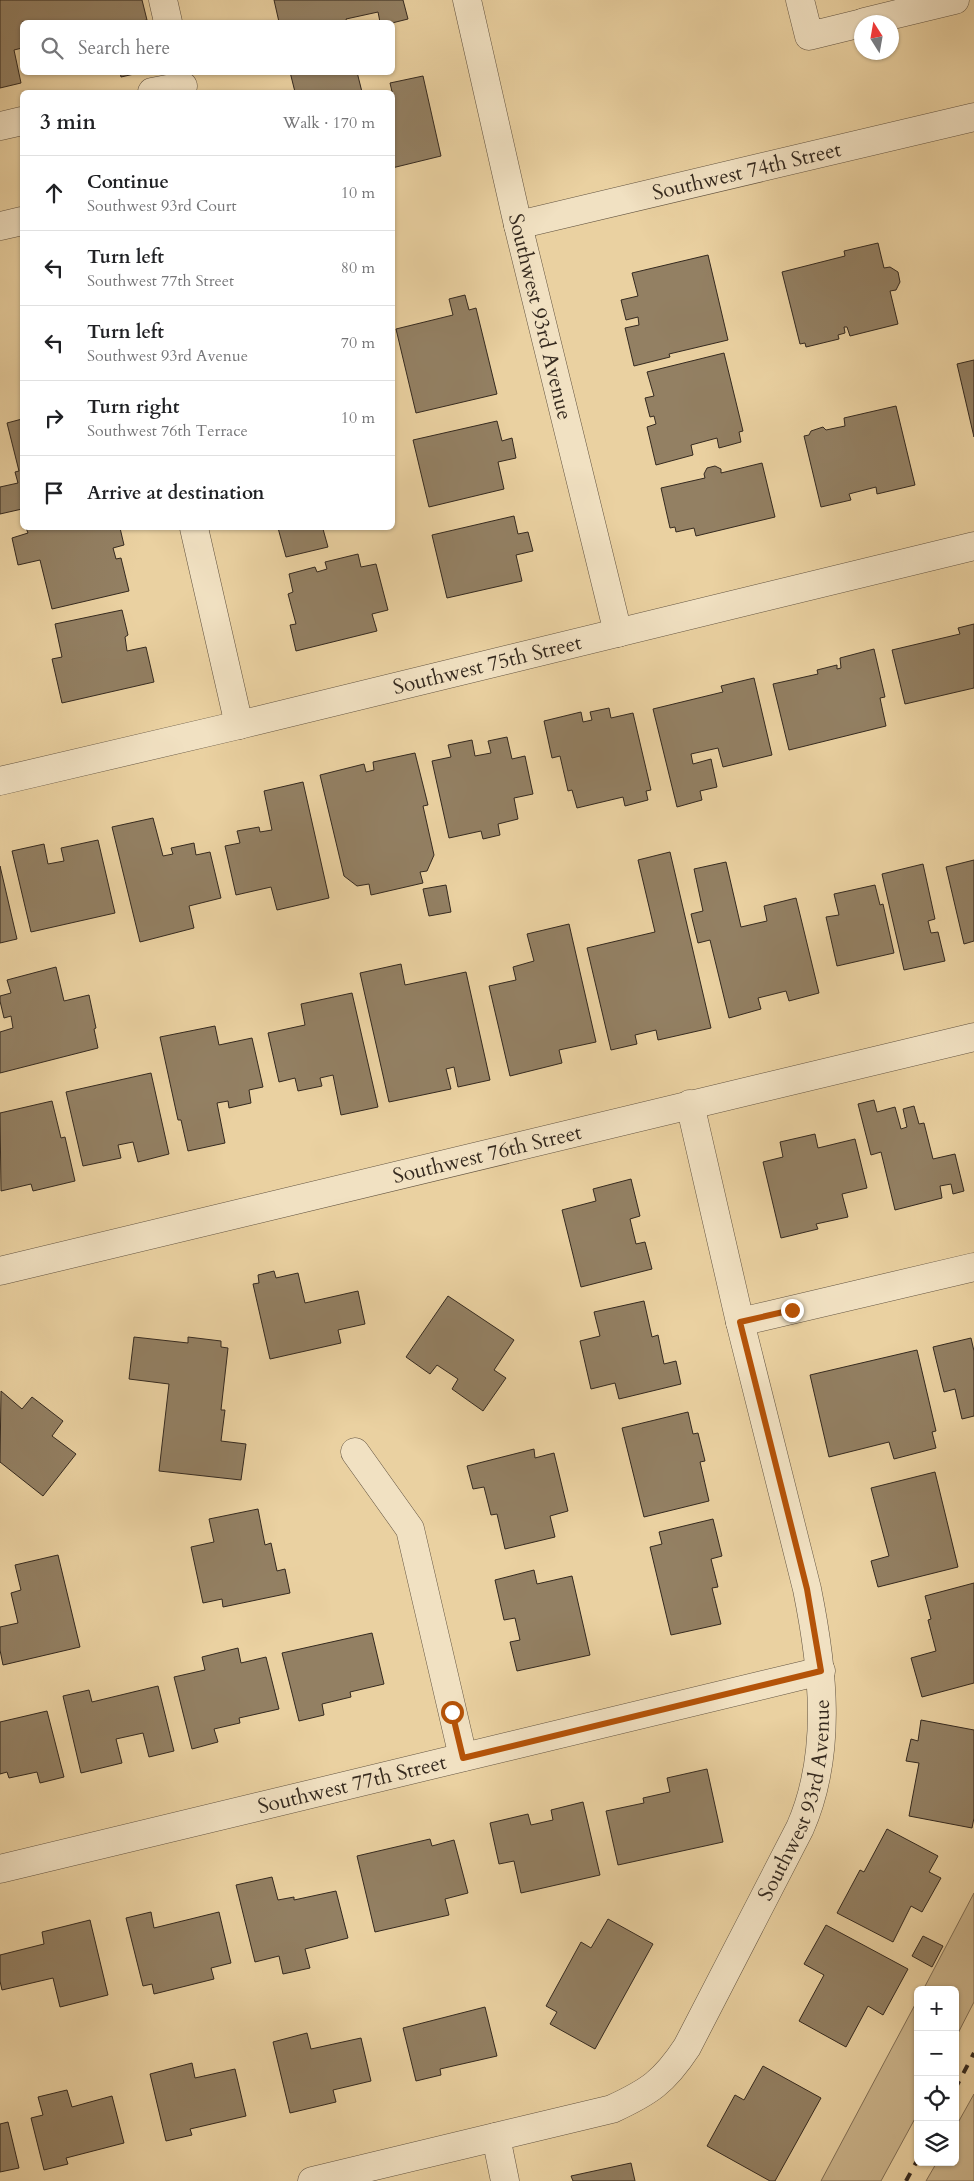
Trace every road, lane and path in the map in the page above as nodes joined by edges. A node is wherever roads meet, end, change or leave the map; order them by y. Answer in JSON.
{"nodes":[{"id":1,"x":163,"y":0,"type":"edge"},
{"id":2,"x":467,"y":0,"type":"edge"},
{"id":3,"x":800,"y":0,"type":"edge"},
{"id":4,"x":955,"y":0,"type":"edge"},
{"id":5,"x":895,"y":15,"type":"edge"},
{"id":6,"x":168,"y":20,"type":"edge"},
{"id":7,"x":854,"y":25,"type":"edge"},
{"id":8,"x":182,"y":84,"type":"edge"},
{"id":9,"x":160,"y":90,"type":"edge"},
{"id":10,"x":974,"y":117,"type":"edge"},
{"id":11,"x":20,"y":121,"type":"edge"},
{"id":12,"x":0,"y":126,"type":"edge"},
{"id":13,"x":20,"y":221,"type":"edge"},
{"id":14,"x":518,"y":224,"type":"junction"},
{"id":15,"x":0,"y":226,"type":"edge"},
{"id":16,"x":194,"y":530,"type":"edge"},
{"id":17,"x":974,"y":546,"type":"edge"},
{"id":18,"x":618,"y":633,"type":"junction"},
{"id":19,"x":240,"y":725,"type":"junction"},
{"id":20,"x":0,"y":781,"type":"edge"},
{"id":21,"x":974,"y":1037,"type":"edge"},
{"id":22,"x":690,"y":1104,"type":"junction"},
{"id":23,"x":974,"y":1267,"type":"edge"},
{"id":24,"x":0,"y":1271,"type":"edge"},
{"id":25,"x":740,"y":1322,"type":"junction"},
{"id":26,"x":355,"y":1452,"type":"dead end"},
{"id":27,"x":821,"y":1671,"type":"junction"},
{"id":28,"x":463,"y":1758,"type":"junction"},
{"id":29,"x":0,"y":1869,"type":"edge"},
{"id":30,"x":496,"y":2137,"type":"junction"},
{"id":31,"x":312,"y":2181,"type":"edge"},
{"id":32,"x":505,"y":2181,"type":"edge"}],
"edges":[{"from":1,"to":6,"type":"street"},
{"from":2,"to":14,"type":"street","name":"Southwest 93rd Avenue"},
{"from":3,"to":7,"type":"street"},
{"from":4,"to":5,"type":"street"},
{"from":8,"to":9,"type":"street"},
{"from":10,"to":14,"type":"street","name":"Southwest 74th Street"},
{"from":11,"to":12,"type":"street"},
{"from":13,"to":15,"type":"street"},
{"from":14,"to":18,"type":"street","name":"Southwest 93rd Avenue"},
{"from":16,"to":19,"type":"street"},
{"from":17,"to":18,"type":"street","name":"Southwest 75th Street"},
{"from":18,"to":19,"type":"street","name":"Southwest 75th Street"},
{"from":19,"to":20,"type":"street","name":"Southwest 75th Street"},
{"from":21,"to":22,"type":"street","name":"Southwest 76th Street"},
{"from":22,"to":24,"type":"street","name":"Southwest 76th Street"},
{"from":22,"to":25,"type":"street","name":"Southwest 93rd Avenue"},
{"from":23,"to":25,"type":"street"},
{"from":25,"to":27,"type":"street","name":"Southwest 93rd Avenue"},
{"from":26,"to":28,"type":"street"},
{"from":27,"to":28,"type":"street","name":"Southwest 77th Street"},
{"from":27,"to":30,"type":"street","name":"Southwest 93rd Avenue"},
{"from":28,"to":29,"type":"street","name":"Southwest 77th Street"},
{"from":30,"to":31,"type":"street","name":"Southwest 93rd Avenue"},
{"from":30,"to":32,"type":"street"}]}
